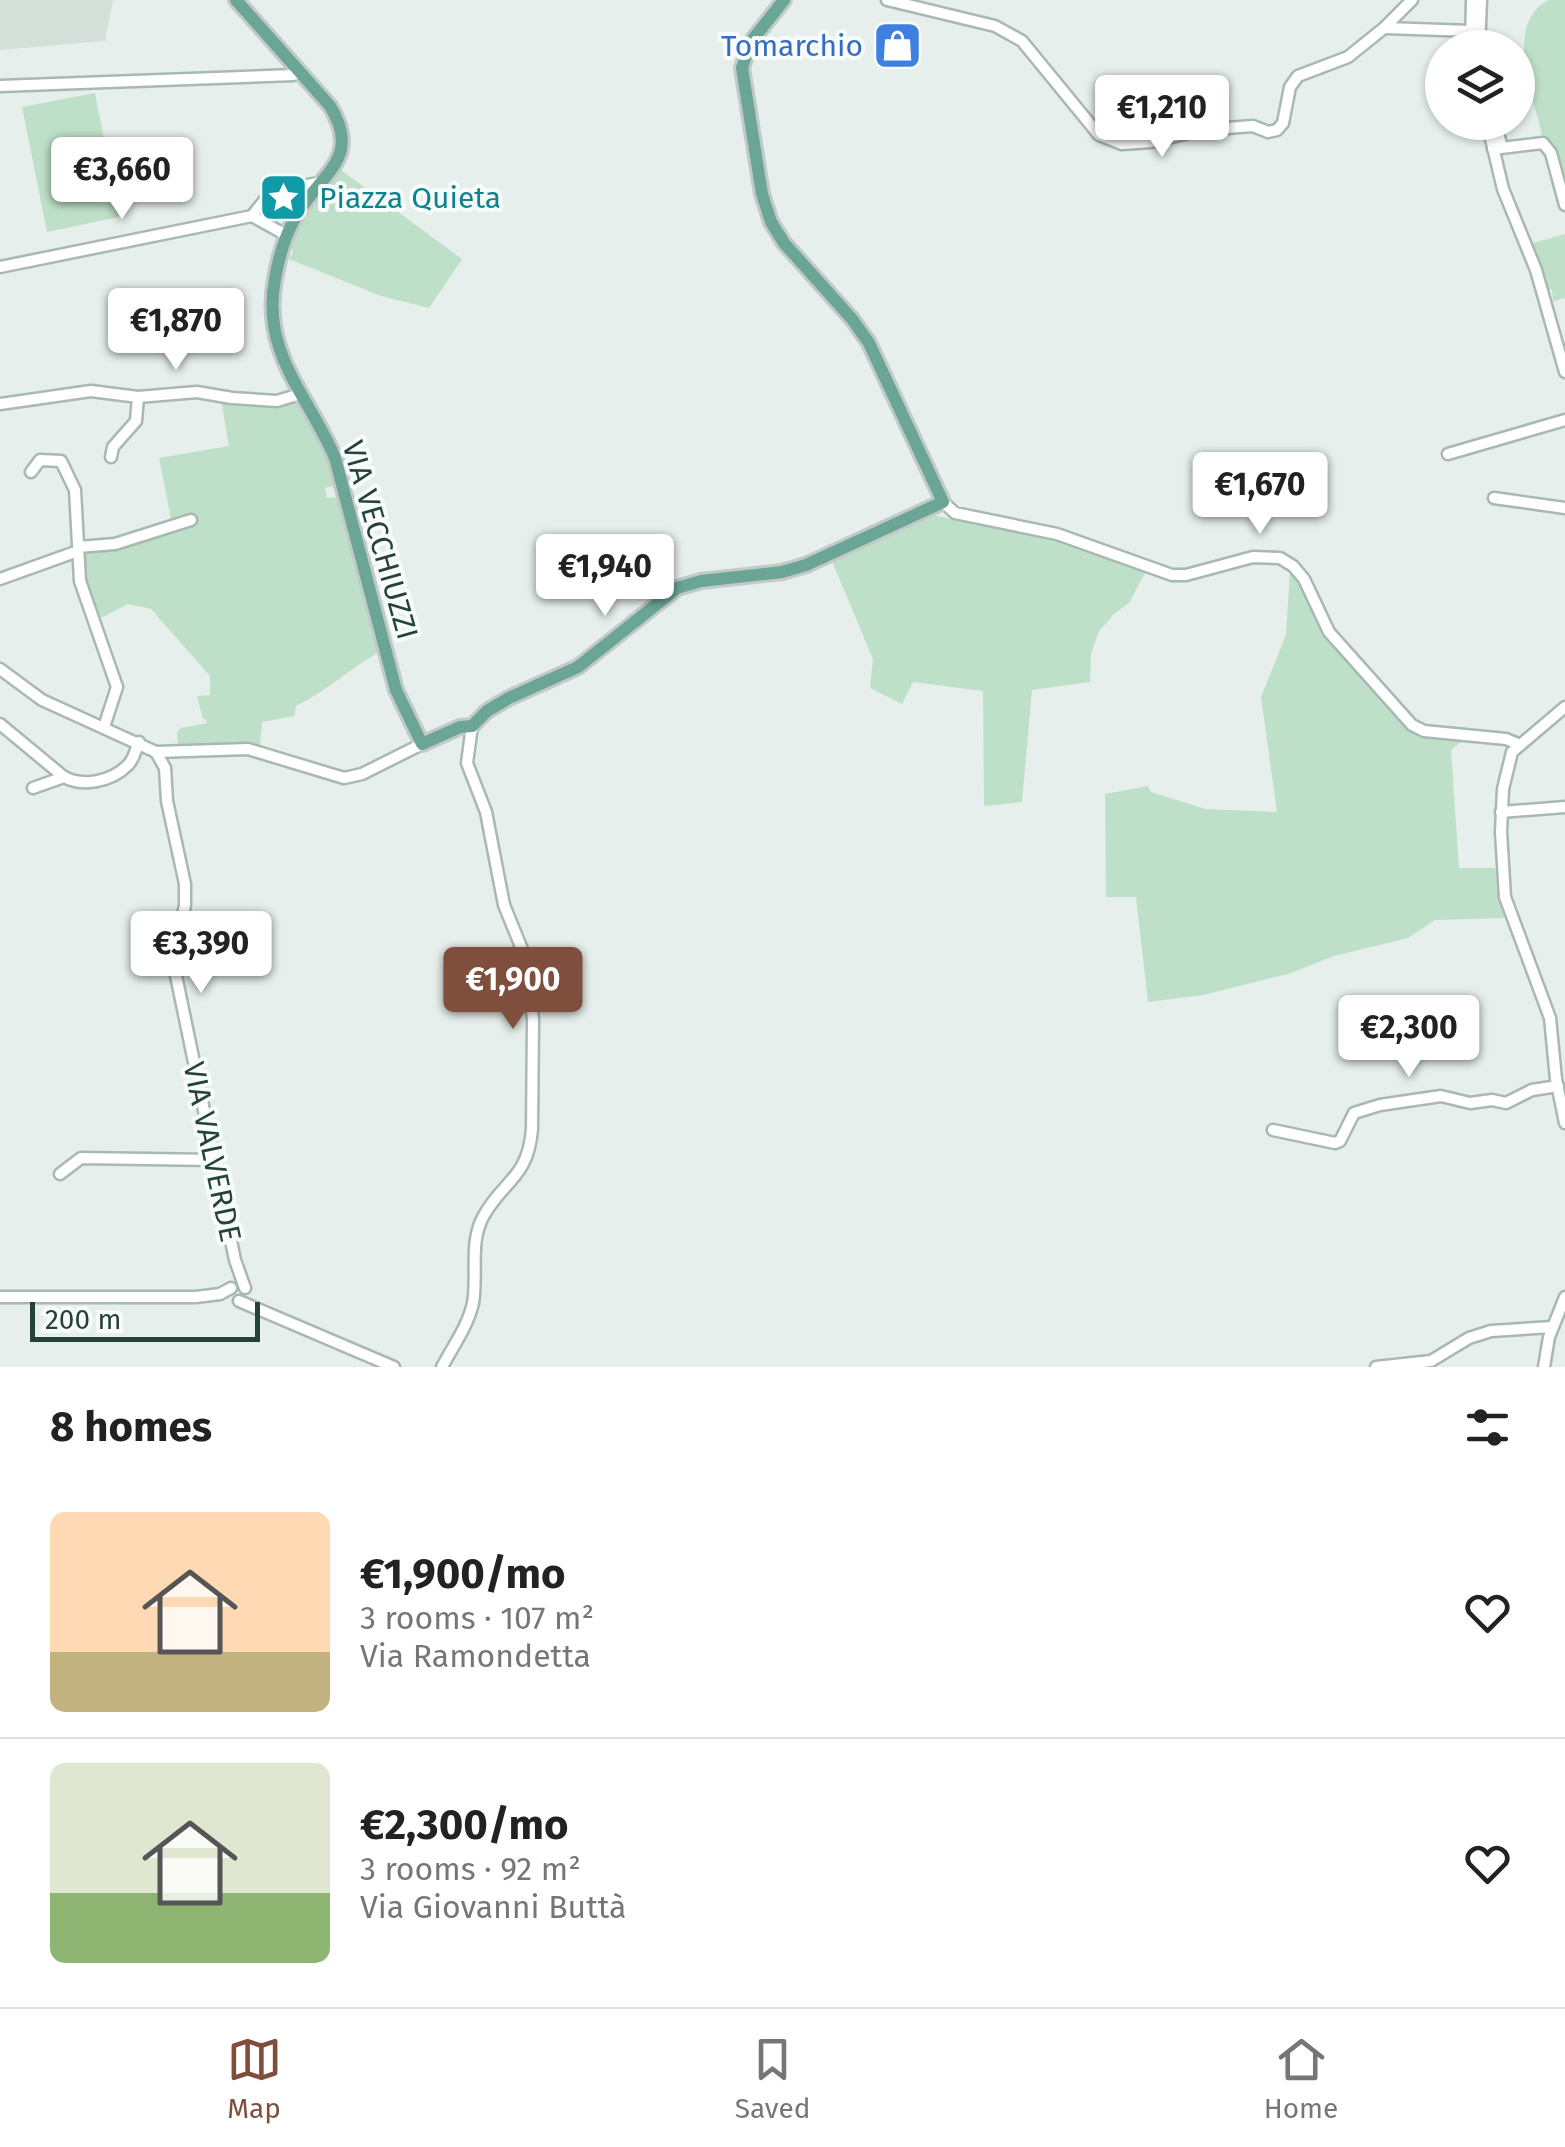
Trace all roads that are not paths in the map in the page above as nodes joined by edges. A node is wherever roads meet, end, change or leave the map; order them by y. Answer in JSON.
{"nodes":[{"id":1,"x":236,"y":0,"type":"edge"},
{"id":2,"x":784,"y":0,"type":"edge"},
{"id":3,"x":888,"y":0,"type":"edge"},
{"id":4,"x":1412,"y":0,"type":"edge"},
{"id":5,"x":1472,"y":0,"type":"edge"},
{"id":6,"x":1481,"y":0,"type":"edge"},
{"id":7,"x":1384,"y":28,"type":"junction"},
{"id":8,"x":1441,"y":30,"type":"edge"},
{"id":9,"x":1470,"y":30,"type":"edge"},
{"id":10,"x":1480,"y":30,"type":"edge"},
{"id":11,"x":301,"y":72,"type":"junction"},
{"id":12,"x":0,"y":86,"type":"edge"},
{"id":13,"x":1495,"y":140,"type":"edge"},
{"id":14,"x":1497,"y":140,"type":"edge"},
{"id":15,"x":1498,"y":148,"type":"junction"},
{"id":16,"x":324,"y":182,"type":"junction"},
{"id":17,"x":285,"y":189,"type":"junction"},
{"id":18,"x":1565,"y":206,"type":"edge"},
{"id":19,"x":252,"y":216,"type":"junction"},
{"id":20,"x":289,"y":230,"type":"junction"},
{"id":21,"x":0,"y":266,"type":"edge"},
{"id":22,"x":1565,"y":372,"type":"edge"},
{"id":23,"x":300,"y":394,"type":"junction"},
{"id":24,"x":138,"y":396,"type":"junction"},
{"id":25,"x":0,"y":404,"type":"edge"},
{"id":26,"x":1565,"y":420,"type":"edge"},
{"id":27,"x":1448,"y":454,"type":"dead end"},
{"id":28,"x":111,"y":457,"type":"dead end"},
{"id":29,"x":31,"y":472,"type":"dead end"},
{"id":30,"x":1494,"y":498,"type":"dead end"},
{"id":31,"x":942,"y":502,"type":"junction"},
{"id":32,"x":1565,"y":508,"type":"edge"},
{"id":33,"x":191,"y":520,"type":"dead end"},
{"id":34,"x":78,"y":549,"type":"junction"},
{"id":35,"x":0,"y":579,"type":"edge"},
{"id":36,"x":0,"y":670,"type":"edge"},
{"id":37,"x":1565,"y":707,"type":"edge"},
{"id":38,"x":0,"y":724,"type":"edge"},
{"id":39,"x":104,"y":726,"type":"junction"},
{"id":40,"x":472,"y":726,"type":"junction"},
{"id":41,"x":140,"y":742,"type":"junction"},
{"id":42,"x":422,"y":744,"type":"junction"},
{"id":43,"x":1518,"y":744,"type":"junction"},
{"id":44,"x":156,"y":752,"type":"junction"},
{"id":45,"x":64,"y":777,"type":"junction"},
{"id":46,"x":33,"y":788,"type":"dead end"},
{"id":47,"x":1565,"y":807,"type":"edge"},
{"id":48,"x":1502,"y":812,"type":"junction"},
{"id":49,"x":1558,"y":1086,"type":"junction"},
{"id":50,"x":1564,"y":1118,"type":"edge"},
{"id":51,"x":1273,"y":1130,"type":"dead end"},
{"id":52,"x":214,"y":1160,"type":"junction"},
{"id":53,"x":60,"y":1174,"type":"dead end"},
{"id":54,"x":239,"y":1288,"type":"junction"},
{"id":55,"x":0,"y":1296,"type":"edge"},
{"id":56,"x":196,"y":1297,"type":"junction"},
{"id":57,"x":1565,"y":1297,"type":"edge"},
{"id":58,"x":238,"y":1301,"type":"junction"},
{"id":59,"x":276,"y":1315,"type":"junction"},
{"id":60,"x":1558,"y":1325,"type":"edge"},
{"id":61,"x":1525,"y":1330,"type":"junction"},
{"id":62,"x":454,"y":1343,"type":"junction"},
{"id":63,"x":1547,"y":1344,"type":"junction"},
{"id":64,"x":394,"y":1367,"type":"edge"},
{"id":65,"x":442,"y":1367,"type":"edge"},
{"id":66,"x":453,"y":1367,"type":"edge"},
{"id":67,"x":1376,"y":1367,"type":"edge"},
{"id":68,"x":1544,"y":1367,"type":"edge"}],
"edges":[{"from":1,"to":11,"type":"main road"},
{"from":2,"to":31,"type":"main road"},
{"from":3,"to":7,"type":"street"},
{"from":4,"to":7,"type":"street"},
{"from":5,"to":9,"type":"street"},
{"from":6,"to":10,"type":"street"},
{"from":7,"to":8,"type":"street"},
{"from":11,"to":12,"type":"street"},
{"from":11,"to":16,"type":"main road"},
{"from":13,"to":15,"type":"street"},
{"from":14,"to":15,"type":"street"},
{"from":15,"to":18,"type":"street"},
{"from":15,"to":22,"type":"street"},
{"from":16,"to":17,"type":"street"},
{"from":16,"to":20,"type":"main road"},
{"from":17,"to":19,"type":"street"},
{"from":17,"to":20,"type":"street"},
{"from":19,"to":20,"type":"street"},
{"from":19,"to":21,"type":"street"},
{"from":20,"to":23,"type":"main road","name":"VIA VECCHIUZZI"},
{"from":23,"to":24,"type":"street"},
{"from":23,"to":42,"type":"main road","name":"VIA VECCHIUZZI"},
{"from":24,"to":25,"type":"street"},
{"from":24,"to":28,"type":"street"},
{"from":26,"to":27,"type":"street"},
{"from":29,"to":34,"type":"street"},
{"from":30,"to":32,"type":"street"},
{"from":31,"to":40,"type":"main road"},
{"from":31,"to":43,"type":"street"},
{"from":33,"to":34,"type":"street"},
{"from":34,"to":35,"type":"street"},
{"from":34,"to":39,"type":"street"},
{"from":36,"to":39,"type":"street"},
{"from":37,"to":43,"type":"street"},
{"from":38,"to":45,"type":"street"},
{"from":39,"to":41,"type":"street"},
{"from":40,"to":42,"type":"main road"},
{"from":40,"to":62,"type":"street"},
{"from":41,"to":44,"type":"street"},
{"from":41,"to":45,"type":"street"},
{"from":42,"to":44,"type":"street"},
{"from":43,"to":48,"type":"street"},
{"from":44,"to":52,"type":"street","name":"VIA VALVERDE"},
{"from":45,"to":46,"type":"street"},
{"from":47,"to":48,"type":"street"},
{"from":48,"to":49,"type":"street"},
{"from":49,"to":50,"type":"street"},
{"from":49,"to":51,"type":"street"},
{"from":52,"to":53,"type":"street"},
{"from":52,"to":54,"type":"street","name":"VIA VALVERDE"},
{"from":54,"to":56,"type":"street"},
{"from":54,"to":58,"type":"street","name":"VIA VALVERDE"},
{"from":54,"to":59,"type":"street"},
{"from":55,"to":56,"type":"street"},
{"from":56,"to":58,"type":"street"},
{"from":57,"to":60,"type":"street"},
{"from":58,"to":59,"type":"street"},
{"from":59,"to":64,"type":"street"},
{"from":60,"to":61,"type":"street"},
{"from":60,"to":63,"type":"street"},
{"from":61,"to":63,"type":"street"},
{"from":61,"to":67,"type":"street"},
{"from":62,"to":65,"type":"street"},
{"from":62,"to":66,"type":"street"},
{"from":63,"to":68,"type":"street"}]}
